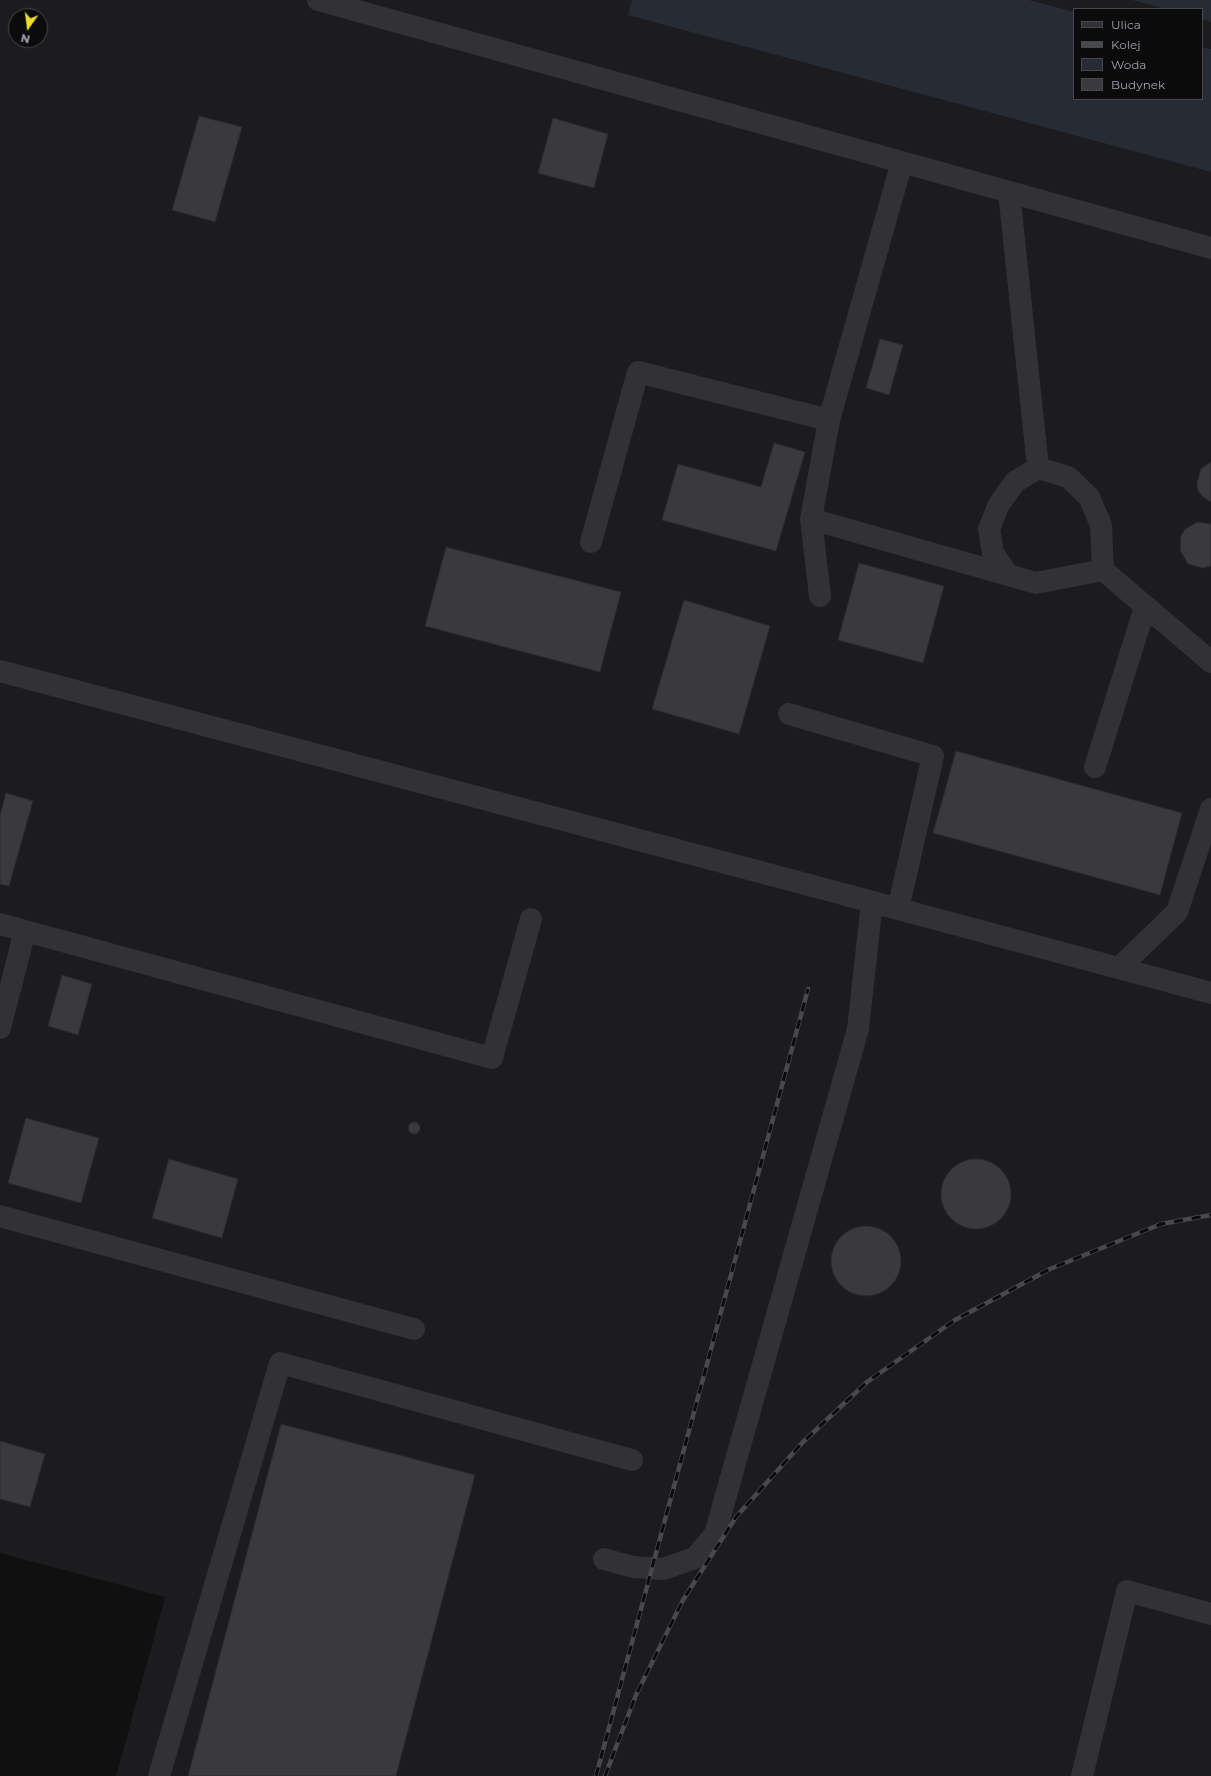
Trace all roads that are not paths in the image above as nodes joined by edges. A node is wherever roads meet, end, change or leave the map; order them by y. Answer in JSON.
{"nodes":[{"id":1,"x":318,"y":0,"type":"edge"},
{"id":2,"x":902,"y":162,"type":"junction"},
{"id":3,"x":1009,"y":192,"type":"junction"},
{"id":4,"x":1211,"y":248,"type":"edge"},
{"id":5,"x":829,"y":420,"type":"junction"},
{"id":6,"x":1038,"y":468,"type":"junction"},
{"id":7,"x":811,"y":519,"type":"junction"},
{"id":8,"x":591,"y":542,"type":"dead end"},
{"id":9,"x":1103,"y":570,"type":"junction"},
{"id":10,"x":1008,"y":575,"type":"junction"},
{"id":11,"x":820,"y":596,"type":"dead end"},
{"id":12,"x":1145,"y":607,"type":"junction"},
{"id":13,"x":1211,"y":662,"type":"edge"},
{"id":14,"x":0,"y":671,"type":"edge"},
{"id":15,"x":789,"y":714,"type":"dead end"},
{"id":16,"x":1095,"y":766,"type":"dead end"},
{"id":17,"x":1211,"y":809,"type":"edge"},
{"id":18,"x":872,"y":902,"type":"junction"},
{"id":19,"x":898,"y":909,"type":"junction"},
{"id":20,"x":531,"y":919,"type":"dead end"},
{"id":21,"x":0,"y":924,"type":"edge"},
{"id":22,"x":25,"y":931,"type":"junction"},
{"id":23,"x":1119,"y":968,"type":"junction"},
{"id":24,"x":1211,"y":993,"type":"edge"},
{"id":25,"x":0,"y":1028,"type":"edge"},
{"id":26,"x":0,"y":1216,"type":"edge"},
{"id":27,"x":414,"y":1330,"type":"dead end"},
{"id":28,"x":632,"y":1460,"type":"dead end"},
{"id":29,"x":604,"y":1558,"type":"dead end"},
{"id":30,"x":1211,"y":1614,"type":"edge"},
{"id":31,"x":159,"y":1776,"type":"edge"},
{"id":32,"x":1082,"y":1776,"type":"edge"}],
"edges":[{"from":1,"to":2,"type":"lane"},
{"from":2,"to":3,"type":"lane"},
{"from":2,"to":5,"type":"lane"},
{"from":3,"to":4,"type":"lane"},
{"from":3,"to":6,"type":"lane"},
{"from":5,"to":7,"type":"lane"},
{"from":5,"to":8,"type":"lane"},
{"from":6,"to":9,"type":"lane"},
{"from":6,"to":10,"type":"lane"},
{"from":7,"to":10,"type":"lane"},
{"from":7,"to":11,"type":"lane"},
{"from":9,"to":10,"type":"lane"},
{"from":9,"to":12,"type":"lane"},
{"from":12,"to":13,"type":"lane"},
{"from":12,"to":16,"type":"lane"},
{"from":14,"to":18,"type":"lane"},
{"from":15,"to":19,"type":"lane"},
{"from":17,"to":23,"type":"lane"},
{"from":18,"to":19,"type":"lane"},
{"from":18,"to":29,"type":"lane"},
{"from":19,"to":23,"type":"lane"},
{"from":20,"to":22,"type":"lane"},
{"from":21,"to":22,"type":"lane"},
{"from":22,"to":25,"type":"lane"},
{"from":23,"to":24,"type":"lane"},
{"from":26,"to":27,"type":"lane"},
{"from":28,"to":31,"type":"lane"},
{"from":30,"to":32,"type":"lane"}]}
